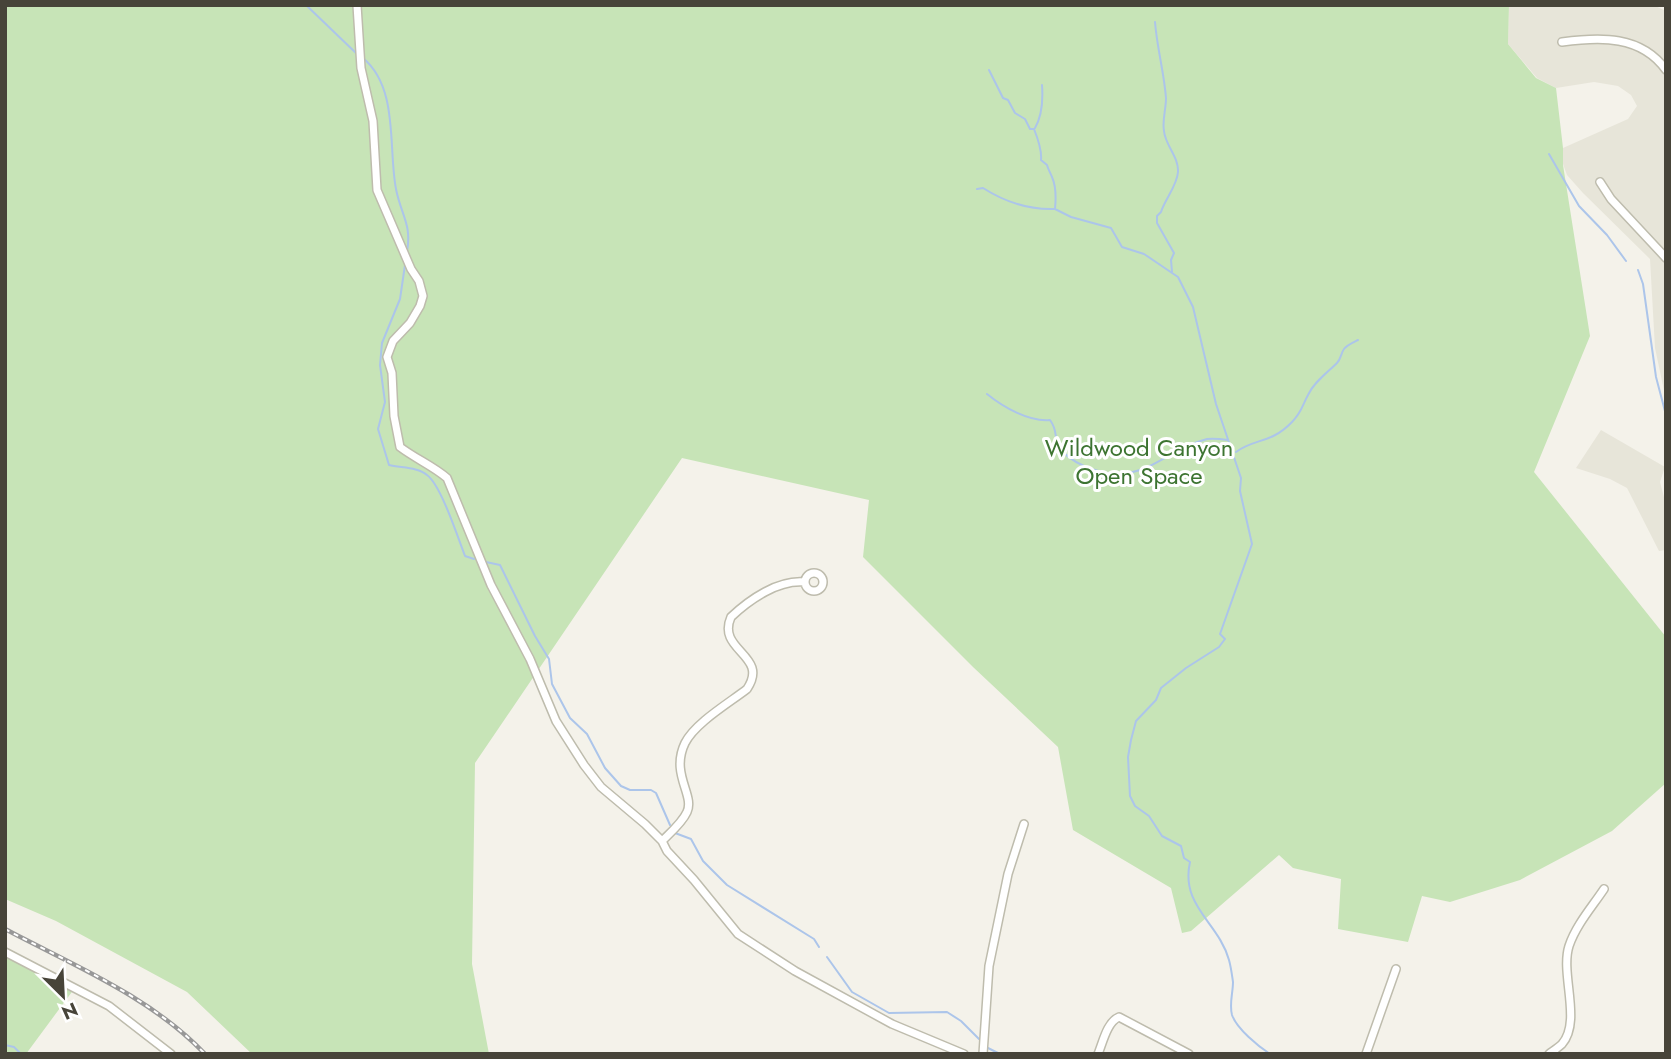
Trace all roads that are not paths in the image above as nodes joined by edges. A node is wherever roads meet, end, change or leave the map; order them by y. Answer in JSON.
{"nodes":[{"id":1,"x":357,"y":5,"type":"edge"},
{"id":2,"x":1562,"y":42,"type":"dead end"},
{"id":3,"x":1666,"y":70,"type":"edge"},
{"id":4,"x":1600,"y":182,"type":"dead end"},
{"id":5,"x":1666,"y":258,"type":"edge"},
{"id":6,"x":804,"y":582,"type":"dead end"},
{"id":7,"x":1024,"y":824,"type":"dead end"},
{"id":8,"x":662,"y":841,"type":"junction"},
{"id":9,"x":1604,"y":889,"type":"dead end"},
{"id":10,"x":5,"y":952,"type":"edge"},
{"id":11,"x":1396,"y":969,"type":"dead end"},
{"id":12,"x":171,"y":1054,"type":"edge"},
{"id":13,"x":964,"y":1054,"type":"edge"},
{"id":14,"x":983,"y":1054,"type":"edge"},
{"id":15,"x":1098,"y":1054,"type":"edge"},
{"id":16,"x":1189,"y":1054,"type":"edge"},
{"id":17,"x":1366,"y":1054,"type":"edge"},
{"id":18,"x":1549,"y":1054,"type":"edge"}],
"edges":[{"from":1,"to":8,"type":"street"},
{"from":2,"to":3,"type":"street"},
{"from":4,"to":5,"type":"street"},
{"from":6,"to":8,"type":"street"},
{"from":7,"to":14,"type":"street"},
{"from":8,"to":13,"type":"street"},
{"from":9,"to":18,"type":"street"},
{"from":10,"to":12,"type":"street"},
{"from":11,"to":17,"type":"street"},
{"from":15,"to":16,"type":"street"}]}
